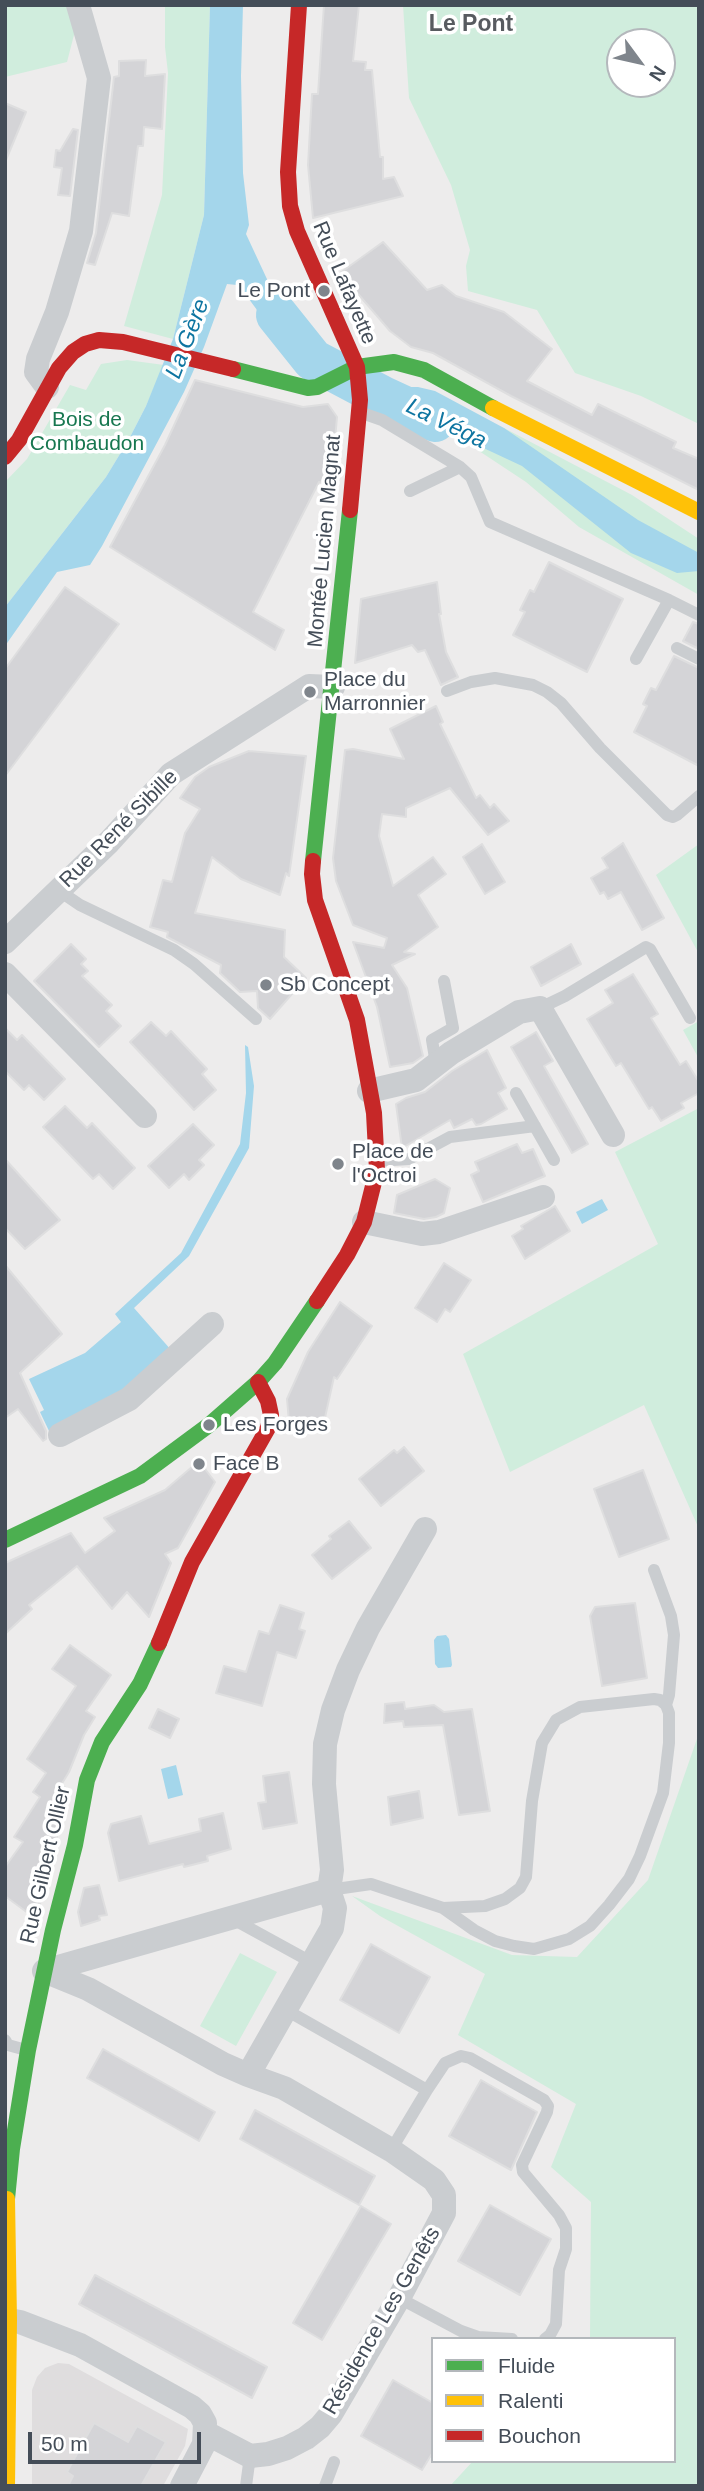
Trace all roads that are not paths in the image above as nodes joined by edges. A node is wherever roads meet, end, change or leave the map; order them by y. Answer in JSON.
{"nodes":[{"id":1,"x":78,"y":5,"type":"edge"},
{"id":2,"x":299,"y":5,"type":"edge"},
{"id":3,"x":357,"y":367,"type":"junction"},
{"id":4,"x":47,"y":387,"type":"junction"},
{"id":5,"x":359,"y":406,"type":"junction"},
{"id":6,"x":5,"y":457,"type":"edge"},
{"id":7,"x":460,"y":467,"type":"junction"},
{"id":8,"x":410,"y":491,"type":"dead end"},
{"id":9,"x":699,"y":512,"type":"edge"},
{"id":10,"x":669,"y":600,"type":"junction"},
{"id":11,"x":699,"y":615,"type":"edge"},
{"id":12,"x":677,"y":648,"type":"dead end"},
{"id":13,"x":636,"y":659,"type":"dead end"},
{"id":14,"x":699,"y":659,"type":"edge"},
{"id":15,"x":333,"y":687,"type":"junction"},
{"id":16,"x":447,"y":691,"type":"dead end"},
{"id":17,"x":699,"y":796,"type":"edge"},
{"id":18,"x":58,"y":890,"type":"junction"},
{"id":19,"x":5,"y":942,"type":"edge"},
{"id":20,"x":5,"y":974,"type":"edge"},
{"id":21,"x":443,"y":981,"type":"dead end"},
{"id":22,"x":540,"y":1007,"type":"junction"},
{"id":23,"x":690,"y":1018,"type":"dead end"},
{"id":24,"x":256,"y":1020,"type":"dead end"},
{"id":25,"x":436,"y":1064,"type":"junction"},
{"id":26,"x":369,"y":1091,"type":"junction"},
{"id":27,"x":516,"y":1093,"type":"dead end"},
{"id":28,"x":145,"y":1116,"type":"dead end"},
{"id":29,"x":535,"y":1126,"type":"junction"},
{"id":30,"x":613,"y":1135,"type":"dead end"},
{"id":31,"x":554,"y":1160,"type":"dead end"},
{"id":32,"x":377,"y":1161,"type":"junction"},
{"id":33,"x":543,"y":1197,"type":"dead end"},
{"id":34,"x":364,"y":1222,"type":"junction"},
{"id":35,"x":212,"y":1324,"type":"dead end"},
{"id":36,"x":258,"y":1382,"type":"junction"},
{"id":37,"x":60,"y":1434,"type":"dead end"},
{"id":38,"x":425,"y":1530,"type":"dead end"},
{"id":39,"x":5,"y":1540,"type":"edge"},
{"id":40,"x":654,"y":1570,"type":"dead end"},
{"id":41,"x":666,"y":1705,"type":"junction"},
{"id":42,"x":330,"y":1889,"type":"junction"},
{"id":43,"x":443,"y":1908,"type":"junction"},
{"id":44,"x":231,"y":1918,"type":"junction"},
{"id":45,"x":313,"y":1963,"type":"junction"},
{"id":46,"x":44,"y":1970,"type":"junction"},
{"id":47,"x":286,"y":2010,"type":"junction"},
{"id":48,"x":5,"y":2040,"type":"edge"},
{"id":49,"x":28,"y":2050,"type":"junction"},
{"id":50,"x":248,"y":2075,"type":"junction"},
{"id":51,"x":427,"y":2090,"type":"junction"},
{"id":52,"x":8,"y":2149,"type":"edge"},
{"id":53,"x":391,"y":2150,"type":"junction"},
{"id":54,"x":399,"y":2298,"type":"junction"},
{"id":55,"x":9,"y":2320,"type":"junction"},
{"id":56,"x":478,"y":2337,"type":"edge"},
{"id":57,"x":548,"y":2337,"type":"edge"},
{"id":58,"x":7,"y":2356,"type":"edge"},
{"id":59,"x":206,"y":2433,"type":"junction"},
{"id":60,"x":250,"y":2456,"type":"junction"},
{"id":61,"x":334,"y":2462,"type":"dead end"},
{"id":62,"x":7,"y":2486,"type":"edge"},
{"id":63,"x":183,"y":2486,"type":"edge"},
{"id":64,"x":246,"y":2486,"type":"edge"},
{"id":65,"x":325,"y":2486,"type":"edge"}],
"edges":[{"from":1,"to":4,"type":"street"},
{"from":2,"to":3,"type":"main road","name":"Rue Lafayette"},
{"from":3,"to":4,"type":"main road"},
{"from":3,"to":5,"type":"main road","name":"Montée Lucien Magnat"},
{"from":3,"to":9,"type":"main road","name":"Rue Lafayette"},
{"from":4,"to":6,"type":"main road"},
{"from":5,"to":7,"type":"lane"},
{"from":5,"to":15,"type":"main road","name":"Montée Lucien Magnat"},
{"from":7,"to":8,"type":"lane"},
{"from":7,"to":10,"type":"lane"},
{"from":10,"to":11,"type":"lane"},
{"from":10,"to":13,"type":"lane"},
{"from":12,"to":14,"type":"lane"},
{"from":15,"to":18,"type":"street","name":"Rue René Sibille"},
{"from":15,"to":26,"type":"main road","name":"Montée Lucien Magnat"},
{"from":16,"to":17,"type":"lane"},
{"from":18,"to":19,"type":"street","name":"Rue René Sibille"},
{"from":18,"to":24,"type":"lane"},
{"from":20,"to":28,"type":"street"},
{"from":21,"to":25,"type":"lane"},
{"from":22,"to":23,"type":"lane"},
{"from":22,"to":25,"type":"street"},
{"from":22,"to":30,"type":"street"},
{"from":25,"to":26,"type":"street"},
{"from":26,"to":32,"type":"main road","name":"Montée Lucien Magnat"},
{"from":27,"to":29,"type":"lane"},
{"from":29,"to":31,"type":"lane"},
{"from":29,"to":32,"type":"lane"},
{"from":32,"to":34,"type":"main road","name":"Montée Lucien Magnat"},
{"from":33,"to":34,"type":"street"},
{"from":34,"to":36,"type":"main road","name":"Montée Lucien Magnat"},
{"from":35,"to":37,"type":"street"},
{"from":36,"to":39,"type":"main road","name":"Montée Lucien Magnat"},
{"from":36,"to":46,"type":"main road","name":"Rue Gilbert Ollier"},
{"from":38,"to":42,"type":"street"},
{"from":40,"to":41,"type":"lane"},
{"from":41,"to":43,"type":"lane"},
{"from":41,"to":43,"type":"lane"},
{"from":42,"to":43,"type":"lane"},
{"from":42,"to":44,"type":"street"},
{"from":42,"to":45,"type":"street"},
{"from":44,"to":45,"type":"lane"},
{"from":44,"to":46,"type":"street"},
{"from":45,"to":47,"type":"street"},
{"from":46,"to":49,"type":"main road","name":"Rue Gilbert Ollier"},
{"from":46,"to":50,"type":"street","name":"Résidence Les Genêts"},
{"from":47,"to":50,"type":"street"},
{"from":47,"to":51,"type":"lane"},
{"from":48,"to":49,"type":"lane"},
{"from":49,"to":52,"type":"main road","name":"Rue Gilbert Ollier"},
{"from":50,"to":53,"type":"street","name":"Résidence Les Genêts"},
{"from":51,"to":53,"type":"lane"},
{"from":51,"to":57,"type":"lane"},
{"from":52,"to":55,"type":"main road","name":"Rue Gilbert Ollier"},
{"from":53,"to":54,"type":"street","name":"Résidence Les Genêts"},
{"from":54,"to":56,"type":"lane"},
{"from":54,"to":60,"type":"street","name":"Résidence Les Genêts"},
{"from":55,"to":58,"type":"main road","name":"Rue Gilbert Ollier"},
{"from":55,"to":59,"type":"street"},
{"from":58,"to":62,"type":"main road","name":"Rue Gilbert Ollier"},
{"from":59,"to":60,"type":"street"},
{"from":59,"to":63,"type":"street"},
{"from":60,"to":64,"type":"lane"},
{"from":61,"to":65,"type":"lane"}]}
